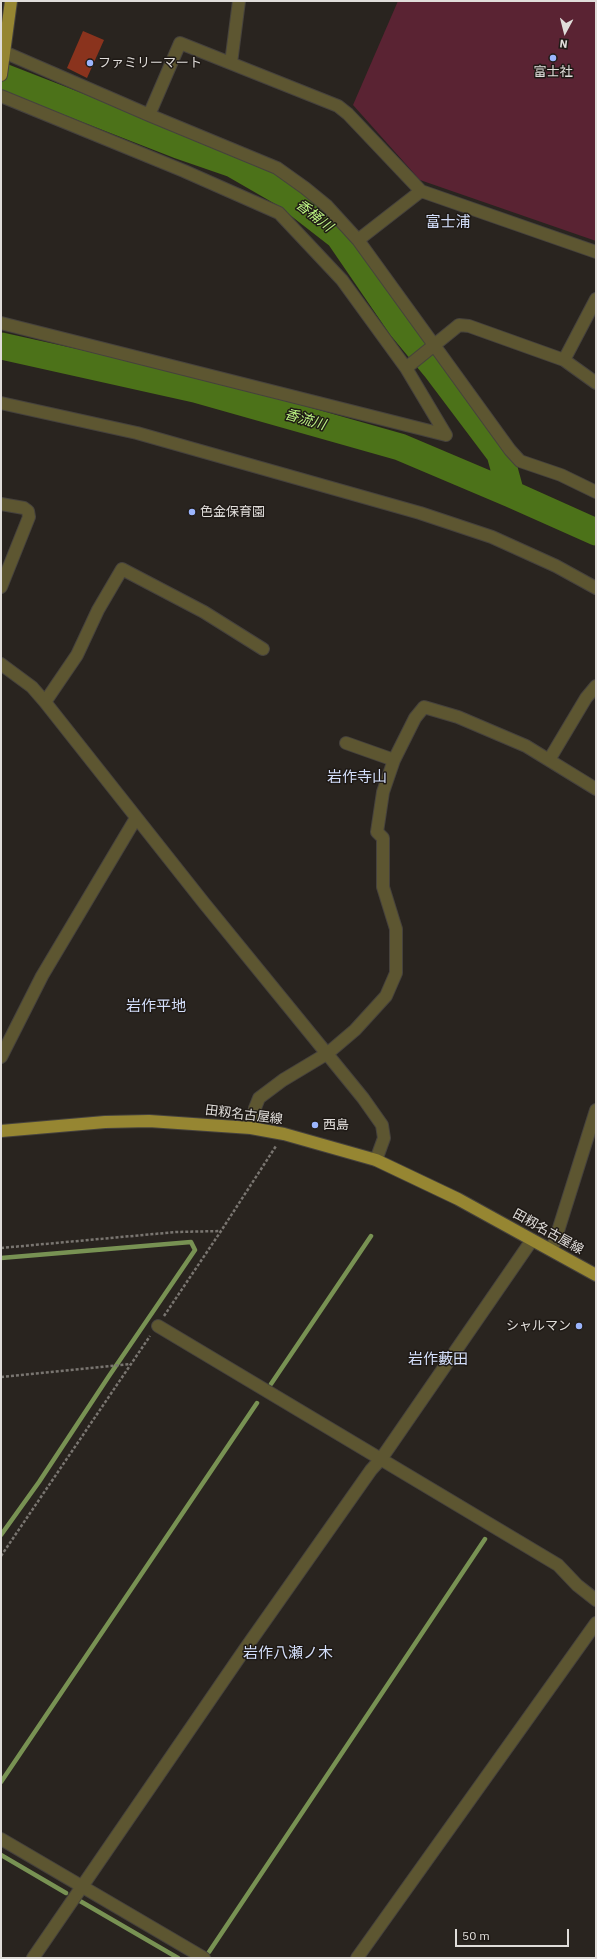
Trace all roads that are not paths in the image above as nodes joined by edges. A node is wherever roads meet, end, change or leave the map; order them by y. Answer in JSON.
{"nodes":[{"id":1,"x":11,"y":1,"type":"edge"},
{"id":2,"x":239,"y":1,"type":"edge"},
{"id":3,"x":4,"y":52,"type":"junction"},
{"id":4,"x":231,"y":63,"type":"junction"},
{"id":5,"x":1,"y":75,"type":"edge"},
{"id":6,"x":1,"y":96,"type":"edge"},
{"id":7,"x":149,"y":115,"type":"junction"},
{"id":8,"x":421,"y":191,"type":"junction"},
{"id":9,"x":358,"y":240,"type":"junction"},
{"id":10,"x":596,"y":252,"type":"edge"},
{"id":11,"x":596,"y":300,"type":"edge"},
{"id":12,"x":1,"y":323,"type":"edge"},
{"id":13,"x":433,"y":346,"type":"junction"},
{"id":14,"x":564,"y":360,"type":"junction"},
{"id":15,"x":408,"y":366,"type":"junction"},
{"id":16,"x":596,"y":383,"type":"edge"},
{"id":17,"x":1,"y":402,"type":"edge"},
{"id":18,"x":596,"y":492,"type":"edge"},
{"id":19,"x":1,"y":504,"type":"edge"},
{"id":20,"x":1,"y":587,"type":"edge"},
{"id":21,"x":596,"y":588,"type":"edge"},
{"id":22,"x":263,"y":649,"type":"dead end"},
{"id":23,"x":1,"y":664,"type":"edge"},
{"id":24,"x":596,"y":686,"type":"edge"},
{"id":25,"x":45,"y":702,"type":"junction"},
{"id":26,"x":346,"y":742,"type":"dead end"},
{"id":27,"x":394,"y":760,"type":"junction"},
{"id":28,"x":549,"y":760,"type":"junction"},
{"id":29,"x":596,"y":789,"type":"edge"},
{"id":30,"x":136,"y":818,"type":"junction"},
{"id":31,"x":328,"y":1053,"type":"junction"},
{"id":32,"x":1,"y":1057,"type":"edge"},
{"id":33,"x":596,"y":1110,"type":"edge"},
{"id":34,"x":251,"y":1128,"type":"junction"},
{"id":35,"x":1,"y":1132,"type":"edge"},
{"id":36,"x":376,"y":1160,"type":"junction"},
{"id":37,"x":532,"y":1240,"type":"junction"},
{"id":38,"x":552,"y":1250,"type":"junction"},
{"id":39,"x":596,"y":1275,"type":"edge"},
{"id":40,"x":158,"y":1326,"type":"road end"},
{"id":41,"x":381,"y":1459,"type":"junction"},
{"id":42,"x":596,"y":1600,"type":"edge"},
{"id":43,"x":596,"y":1623,"type":"edge"},
{"id":44,"x":1,"y":1839,"type":"edge"},
{"id":45,"x":81,"y":1887,"type":"junction"},
{"id":46,"x":33,"y":1958,"type":"edge"},
{"id":47,"x":204,"y":1958,"type":"edge"},
{"id":48,"x":357,"y":1958,"type":"edge"}],
"edges":[{"from":1,"to":3,"type":"main road"},
{"from":2,"to":4,"type":"street"},
{"from":3,"to":5,"type":"main road"},
{"from":3,"to":7,"type":"street"},
{"from":4,"to":7,"type":"street"},
{"from":4,"to":8,"type":"street"},
{"from":6,"to":15,"type":"street"},
{"from":7,"to":9,"type":"street"},
{"from":8,"to":9,"type":"street"},
{"from":8,"to":10,"type":"street"},
{"from":9,"to":13,"type":"street"},
{"from":11,"to":14,"type":"street"},
{"from":12,"to":15,"type":"street"},
{"from":13,"to":14,"type":"street"},
{"from":13,"to":15,"type":"street"},
{"from":13,"to":18,"type":"street"},
{"from":14,"to":16,"type":"street"},
{"from":17,"to":21,"type":"street"},
{"from":19,"to":20,"type":"street"},
{"from":22,"to":25,"type":"street"},
{"from":23,"to":25,"type":"street"},
{"from":24,"to":28,"type":"street"},
{"from":25,"to":30,"type":"street"},
{"from":26,"to":27,"type":"street"},
{"from":27,"to":28,"type":"street"},
{"from":27,"to":31,"type":"street"},
{"from":28,"to":29,"type":"street"},
{"from":30,"to":31,"type":"street"},
{"from":30,"to":32,"type":"street"},
{"from":31,"to":34,"type":"street"},
{"from":31,"to":36,"type":"street"},
{"from":33,"to":38,"type":"street"},
{"from":34,"to":35,"type":"main road","name":"田籾名古屋線"},
{"from":34,"to":36,"type":"main road","name":"田籾名古屋線"},
{"from":36,"to":37,"type":"main road","name":"田籾名古屋線"},
{"from":37,"to":38,"type":"main road","name":"田籾名古屋線"},
{"from":37,"to":41,"type":"street"},
{"from":38,"to":39,"type":"main road","name":"田籾名古屋線"},
{"from":40,"to":41,"type":"street"},
{"from":41,"to":42,"type":"street"},
{"from":41,"to":45,"type":"street"},
{"from":43,"to":48,"type":"street"},
{"from":44,"to":45,"type":"street"},
{"from":45,"to":46,"type":"street"},
{"from":45,"to":47,"type":"street"}]}
